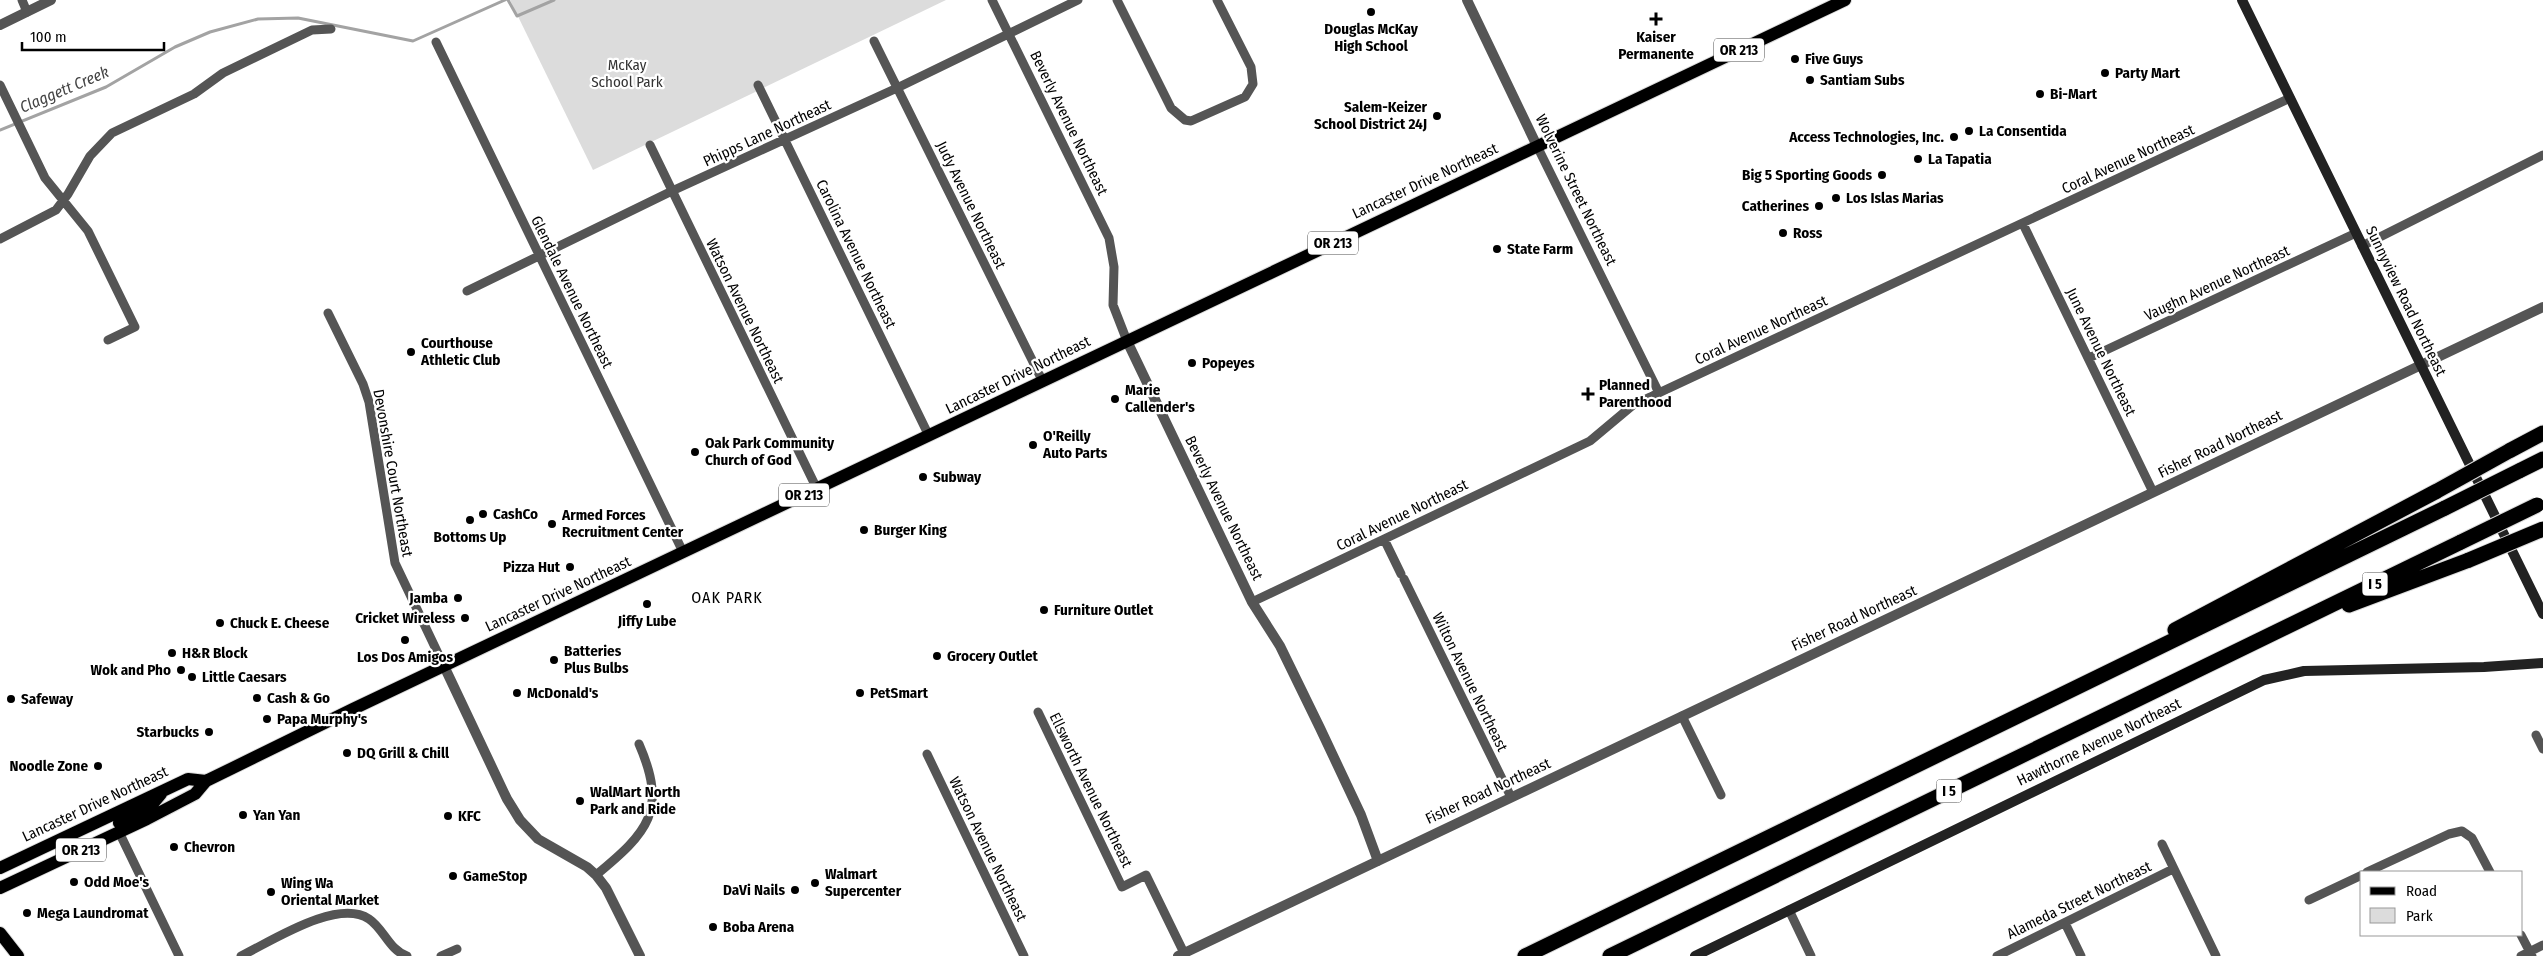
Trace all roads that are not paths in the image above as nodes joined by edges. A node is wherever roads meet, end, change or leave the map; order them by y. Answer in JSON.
{"nodes":[{"id":1,"x":22,"y":0,"type":"edge"},
{"id":2,"x":51,"y":0,"type":"edge"},
{"id":3,"x":992,"y":0,"type":"edge"},
{"id":4,"x":1078,"y":0,"type":"edge"},
{"id":5,"x":1117,"y":0,"type":"edge"},
{"id":6,"x":1217,"y":0,"type":"edge"},
{"id":7,"x":1467,"y":0,"type":"edge"},
{"id":8,"x":1845,"y":0,"type":"edge"},
{"id":9,"x":2242,"y":0,"type":"edge"},
{"id":10,"x":27,"y":12,"type":"junction"},
{"id":11,"x":0,"y":25,"type":"edge"},
{"id":12,"x":331,"y":29,"type":"dead end"},
{"id":13,"x":1008,"y":34,"type":"junction"},
{"id":14,"x":874,"y":41,"type":"dead end"},
{"id":15,"x":436,"y":42,"type":"dead end"},
{"id":16,"x":0,"y":85,"type":"edge"},
{"id":17,"x":758,"y":85,"type":"dead end"},
{"id":18,"x":897,"y":88,"type":"junction"},
{"id":19,"x":2290,"y":98,"type":"junction"},
{"id":20,"x":784,"y":140,"type":"junction"},
{"id":21,"x":650,"y":145,"type":"dead end"},
{"id":22,"x":1537,"y":146,"type":"junction"},
{"id":23,"x":2543,"y":155,"type":"edge"},
{"id":24,"x":672,"y":191,"type":"junction"},
{"id":25,"x":62,"y":202,"type":"junction"},
{"id":26,"x":2023,"y":224,"type":"junction"},
{"id":27,"x":2356,"y":233,"type":"junction"},
{"id":28,"x":0,"y":239,"type":"edge"},
{"id":29,"x":2362,"y":246,"type":"junction"},
{"id":30,"x":539,"y":256,"type":"junction"},
{"id":31,"x":467,"y":291,"type":"dead end"},
{"id":32,"x":2543,"y":307,"type":"edge"},
{"id":33,"x":328,"y":313,"type":"dead end"},
{"id":34,"x":108,"y":340,"type":"dead end"},
{"id":35,"x":1127,"y":341,"type":"junction"},
{"id":36,"x":2089,"y":358,"type":"junction"},
{"id":37,"x":2420,"y":366,"type":"junction"},
{"id":38,"x":1042,"y":382,"type":"junction"},
{"id":39,"x":1659,"y":393,"type":"junction"},
{"id":40,"x":2543,"y":433,"type":"edge"},
{"id":41,"x":929,"y":436,"type":"junction"},
{"id":42,"x":2543,"y":460,"type":"edge"},
{"id":43,"x":816,"y":489,"type":"junction"},
{"id":44,"x":2153,"y":492,"type":"junction"},
{"id":45,"x":2540,"y":503,"type":"edge"},
{"id":46,"x":2543,"y":529,"type":"edge"},
{"id":47,"x":1384,"y":539,"type":"junction"},
{"id":48,"x":683,"y":552,"type":"junction"},
{"id":49,"x":1252,"y":602,"type":"junction"},
{"id":50,"x":2543,"y":614,"type":"edge"},
{"id":51,"x":2288,"y":626,"type":"junction"},
{"id":52,"x":2543,"y":663,"type":"edge"},
{"id":53,"x":444,"y":666,"type":"junction"},
{"id":54,"x":2117,"y":667,"type":"junction"},
{"id":55,"x":1038,"y":712,"type":"dead end"},
{"id":56,"x":1682,"y":716,"type":"junction"},
{"id":57,"x":2536,"y":735,"type":"dead end"},
{"id":58,"x":639,"y":744,"type":"dead end"},
{"id":59,"x":2543,"y":749,"type":"edge"},
{"id":60,"x":927,"y":754,"type":"dead end"},
{"id":61,"x":206,"y":781,"type":"junction"},
{"id":62,"x":162,"y":792,"type":"junction"},
{"id":63,"x":1721,"y":795,"type":"dead end"},
{"id":64,"x":1511,"y":797,"type":"junction"},
{"id":65,"x":119,"y":832,"type":"junction"},
{"id":66,"x":2162,"y":844,"type":"dead end"},
{"id":67,"x":1378,"y":861,"type":"junction"},
{"id":68,"x":0,"y":868,"type":"edge"},
{"id":69,"x":2173,"y":869,"type":"junction"},
{"id":70,"x":2369,"y":871,"type":"edge"},
{"id":71,"x":2489,"y":871,"type":"edge"},
{"id":72,"x":596,"y":875,"type":"junction"},
{"id":73,"x":2360,"y":876,"type":"edge"},
{"id":74,"x":0,"y":888,"type":"edge"},
{"id":75,"x":2309,"y":900,"type":"dead end"},
{"id":76,"x":1789,"y":910,"type":"junction"},
{"id":77,"x":2065,"y":923,"type":"junction"},
{"id":78,"x":0,"y":933,"type":"edge"},
{"id":79,"x":2522,"y":936,"type":"edge"},
{"id":80,"x":2543,"y":945,"type":"edge"},
{"id":81,"x":457,"y":949,"type":"dead end"},
{"id":82,"x":2531,"y":954,"type":"edge"},
{"id":83,"x":1181,"y":955,"type":"edge"},
{"id":84,"x":18,"y":956,"type":"edge"},
{"id":85,"x":179,"y":956,"type":"edge"},
{"id":86,"x":241,"y":956,"type":"edge"},
{"id":87,"x":407,"y":956,"type":"edge"},
{"id":88,"x":441,"y":956,"type":"edge"},
{"id":89,"x":640,"y":956,"type":"edge"},
{"id":90,"x":1024,"y":956,"type":"edge"},
{"id":91,"x":1525,"y":956,"type":"edge"},
{"id":92,"x":1610,"y":956,"type":"edge"},
{"id":93,"x":1695,"y":956,"type":"edge"},
{"id":94,"x":1812,"y":956,"type":"edge"},
{"id":95,"x":1997,"y":956,"type":"edge"},
{"id":96,"x":2081,"y":956,"type":"edge"},
{"id":97,"x":2216,"y":956,"type":"edge"},
{"id":98,"x":2521,"y":956,"type":"edge"}],
"edges":[{"from":1,"to":10,"type":"street"},
{"from":2,"to":10,"type":"street"},
{"from":3,"to":13,"type":"street","name":"Beverly Avenue Northeast"},
{"from":4,"to":13,"type":"street","name":"Phipps Lane Northeast"},
{"from":5,"to":6,"type":"street"},
{"from":7,"to":22,"type":"street","name":"Wolverine Street Northeast"},
{"from":8,"to":22,"type":"main road","name":"Lancaster Drive Northeast","number":"OR 213"},
{"from":9,"to":19,"type":"main road","name":"Sunnyview Road Northeast"},
{"from":10,"to":11,"type":"street"},
{"from":12,"to":25,"type":"street"},
{"from":13,"to":18,"type":"street","name":"Phipps Lane Northeast"},
{"from":13,"to":35,"type":"street","name":"Beverly Avenue Northeast"},
{"from":14,"to":18,"type":"street","name":"Judy Avenue Northeast"},
{"from":15,"to":30,"type":"street","name":"Glendale Avenue Northeast"},
{"from":16,"to":25,"type":"street"},
{"from":17,"to":20,"type":"street","name":"Carolina Avenue Northeast"},
{"from":18,"to":20,"type":"street","name":"Phipps Lane Northeast"},
{"from":18,"to":38,"type":"street","name":"Judy Avenue Northeast"},
{"from":19,"to":26,"type":"street","name":"Coral Avenue Northeast"},
{"from":19,"to":27,"type":"main road","name":"Sunnyview Road Northeast"},
{"from":20,"to":24,"type":"street","name":"Phipps Lane Northeast"},
{"from":20,"to":41,"type":"street","name":"Carolina Avenue Northeast"},
{"from":21,"to":24,"type":"street","name":"Watson Avenue Northeast"},
{"from":22,"to":35,"type":"main road","name":"Lancaster Drive Northeast","number":"OR 213"},
{"from":22,"to":39,"type":"street","name":"Wolverine Street Northeast"},
{"from":23,"to":29,"type":"street"},
{"from":24,"to":30,"type":"street","name":"Phipps Lane Northeast"},
{"from":24,"to":43,"type":"street","name":"Watson Avenue Northeast"},
{"from":25,"to":28,"type":"street"},
{"from":25,"to":34,"type":"street"},
{"from":26,"to":36,"type":"street","name":"June Avenue Northeast"},
{"from":26,"to":39,"type":"street","name":"Coral Avenue Northeast"},
{"from":27,"to":29,"type":"main road","name":"Sunnyview Road Northeast"},
{"from":27,"to":36,"type":"street","name":"Vaughn Avenue Northeast"},
{"from":29,"to":37,"type":"main road","name":"Sunnyview Road Northeast"},
{"from":30,"to":31,"type":"street","name":"Phipps Lane Northeast"},
{"from":30,"to":48,"type":"street","name":"Glendale Avenue Northeast"},
{"from":32,"to":37,"type":"street","name":"Fisher Road Northeast"},
{"from":33,"to":53,"type":"street","name":"Devonshire Court Northeast"},
{"from":35,"to":38,"type":"main road","name":"Lancaster Drive Northeast","number":"OR 213"},
{"from":35,"to":49,"type":"street","name":"Beverly Avenue Northeast"},
{"from":36,"to":44,"type":"street","name":"June Avenue Northeast"},
{"from":37,"to":44,"type":"street","name":"Fisher Road Northeast"},
{"from":37,"to":50,"type":"main road","name":"Sunnyview Road Northeast"},
{"from":38,"to":41,"type":"main road","name":"Lancaster Drive Northeast","number":"OR 213"},
{"from":39,"to":47,"type":"street","name":"Coral Avenue Northeast"},
{"from":40,"to":54,"type":"highway","number":"I 5","bridge":true},
{"from":41,"to":43,"type":"main road","name":"Lancaster Drive Northeast","number":"OR 213"},
{"from":42,"to":54,"type":"highway","number":"I 5","bridge":true},
{"from":43,"to":48,"type":"main road","name":"Lancaster Drive Northeast","number":"OR 213"},
{"from":44,"to":56,"type":"street","name":"Fisher Road Northeast"},
{"from":45,"to":51,"type":"highway","number":"I 5","bridge":true},
{"from":46,"to":51,"type":"highway","bridge":true},
{"from":47,"to":49,"type":"street","name":"Coral Avenue Northeast"},
{"from":47,"to":64,"type":"street","name":"Wilton Avenue Northeast"},
{"from":48,"to":53,"type":"main road","name":"Lancaster Drive Northeast","number":"OR 213"},
{"from":49,"to":67,"type":"street","name":"Beverly Avenue Northeast"},
{"from":51,"to":92,"type":"highway","number":"I 5"},
{"from":52,"to":76,"type":"main road","name":"Hawthorne Avenue Northeast"},
{"from":53,"to":61,"type":"main road","name":"Lancaster Drive Northeast","number":"OR 213"},
{"from":53,"to":72,"type":"street"},
{"from":54,"to":91,"type":"highway","number":"I 5"},
{"from":55,"to":83,"type":"street","name":"Ellsworth Avenue Northeast"},
{"from":56,"to":63,"type":"street"},
{"from":56,"to":64,"type":"street","name":"Fisher Road Northeast"},
{"from":57,"to":59,"type":"street"},
{"from":58,"to":72,"type":"street"},
{"from":60,"to":90,"type":"street","name":"Watson Avenue Northeast"},
{"from":61,"to":62,"type":"main road","name":"Lancaster Drive Northeast","number":"OR 213"},
{"from":61,"to":65,"type":"main road","name":"Lancaster Drive Northeast","number":"OR 213"},
{"from":62,"to":65,"type":"main road"},
{"from":62,"to":68,"type":"main road","name":"Lancaster Drive Northeast","number":"OR 213"},
{"from":64,"to":67,"type":"street","name":"Fisher Road Northeast"},
{"from":65,"to":74,"type":"main road","name":"Lancaster Drive Northeast","number":"OR 213"},
{"from":65,"to":85,"type":"street"},
{"from":66,"to":69,"type":"street"},
{"from":67,"to":83,"type":"street","name":"Fisher Road Northeast"},
{"from":69,"to":77,"type":"street","name":"Alameda Street Northeast"},
{"from":69,"to":97,"type":"street"},
{"from":70,"to":71,"type":"street"},
{"from":72,"to":89,"type":"street"},
{"from":73,"to":75,"type":"street"},
{"from":76,"to":93,"type":"main road","name":"Hawthorne Avenue Northeast"},
{"from":76,"to":94,"type":"street"},
{"from":77,"to":95,"type":"street","name":"Alameda Street Northeast"},
{"from":77,"to":96,"type":"street"},
{"from":78,"to":84,"type":"main road"},
{"from":79,"to":82,"type":"street"},
{"from":80,"to":82,"type":"street"},
{"from":81,"to":88,"type":"street"},
{"from":82,"to":98,"type":"street"},
{"from":86,"to":87,"type":"street"}]}
